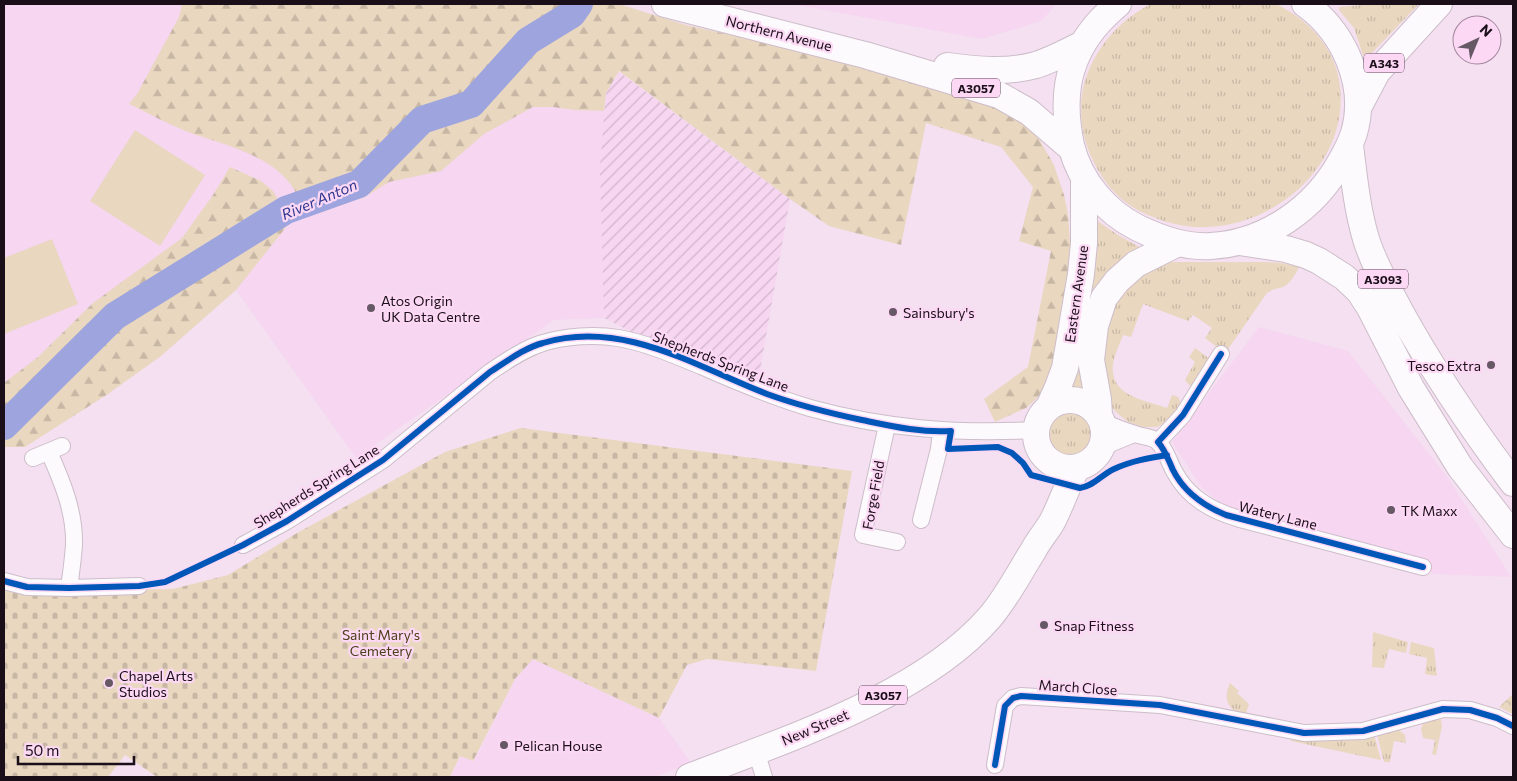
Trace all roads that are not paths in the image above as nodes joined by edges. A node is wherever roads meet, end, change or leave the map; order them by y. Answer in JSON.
{"nodes":[{"id":1,"x":665,"y":4,"type":"edge"},
{"id":2,"x":1118,"y":4,"type":"edge"},
{"id":3,"x":1304,"y":4,"type":"edge"},
{"id":4,"x":1439,"y":4,"type":"edge"},
{"id":5,"x":1083,"y":44,"type":"junction"},
{"id":6,"x":864,"y":55,"type":"junction"},
{"id":7,"x":1358,"y":108,"type":"junction"},
{"id":8,"x":1350,"y":146,"type":"junction"},
{"id":9,"x":1072,"y":149,"type":"junction"},
{"id":10,"x":1084,"y":177,"type":"junction"},
{"id":11,"x":1238,"y":242,"type":"junction"},
{"id":12,"x":1178,"y":243,"type":"junction"},
{"id":13,"x":1221,"y":354,"type":"dead end"},
{"id":14,"x":1049,"y":407,"type":"junction"},
{"id":15,"x":1101,"y":419,"type":"junction"},
{"id":16,"x":886,"y":425,"type":"junction"},
{"id":17,"x":1036,"y":430,"type":"junction"},
{"id":18,"x":940,"y":431,"type":"junction"},
{"id":19,"x":1134,"y":434,"type":"junction"},
{"id":20,"x":1158,"y":442,"type":"junction"},
{"id":21,"x":1100,"y":450,"type":"junction"},
{"id":22,"x":33,"y":458,"type":"dead end"},
{"id":23,"x":1045,"y":458,"type":"junction"},
{"id":24,"x":1077,"y":468,"type":"junction"},
{"id":25,"x":1513,"y":483,"type":"edge"},
{"id":26,"x":921,"y":520,"type":"dead end"},
{"id":27,"x":1513,"y":535,"type":"edge"},
{"id":28,"x":896,"y":542,"type":"dead end"},
{"id":29,"x":243,"y":545,"type":"dead end"},
{"id":30,"x":1032,"y":552,"type":"junction"},
{"id":31,"x":1423,"y":567,"type":"dead end"},
{"id":32,"x":4,"y":581,"type":"edge"},
{"id":33,"x":139,"y":586,"type":"dead end"},
{"id":34,"x":69,"y":588,"type":"junction"},
{"id":35,"x":1513,"y":726,"type":"edge"},
{"id":36,"x":756,"y":751,"type":"junction"},
{"id":37,"x":995,"y":764,"type":"dead end"},
{"id":38,"x":689,"y":777,"type":"edge"},
{"id":39,"x":764,"y":777,"type":"edge"}],
"edges":[{"from":1,"to":6,"type":"main road","name":"Northern Avenue","number":"A3057"},
{"from":2,"to":5,"type":"main road","number":"A3057"},
{"from":3,"to":7,"type":"main road","number":"A3057"},
{"from":4,"to":7,"type":"main road","number":"A343"},
{"from":5,"to":6,"type":"main road","name":"Northern Avenue","number":"A3057"},
{"from":5,"to":9,"type":"main road","number":"A3057"},
{"from":6,"to":9,"type":"main road","name":"Northern Avenue","number":"A3057"},
{"from":7,"to":8,"type":"main road","number":"A3057"},
{"from":8,"to":11,"type":"main road","number":"A3057"},
{"from":8,"to":25,"type":"main road","number":"A3093"},
{"from":9,"to":10,"type":"main road","number":"A3057"},
{"from":10,"to":12,"type":"main road","number":"A3057"},
{"from":10,"to":14,"type":"main road","name":"Eastern Avenue","number":"A3057"},
{"from":11,"to":12,"type":"main road","number":"A3057"},
{"from":11,"to":27,"type":"main road","number":"A3093"},
{"from":12,"to":15,"type":"main road","name":"Eastern Avenue"},
{"from":13,"to":20,"type":"street"},
{"from":14,"to":15,"type":"main road"},
{"from":14,"to":17,"type":"main road","number":"A3057"},
{"from":15,"to":19,"type":"street"},
{"from":15,"to":21,"type":"main road"},
{"from":16,"to":18,"type":"street","name":"Shepherds Spring Lane"},
{"from":16,"to":28,"type":"street","name":"Forge Field"},
{"from":16,"to":29,"type":"street","name":"Shepherds Spring Lane"},
{"from":17,"to":18,"type":"street","name":"Shepherds Spring Lane"},
{"from":17,"to":23,"type":"main road","name":"New Street","number":"A3057"},
{"from":18,"to":26,"type":"street"},
{"from":19,"to":20,"type":"street"},
{"from":19,"to":21,"type":"street"},
{"from":20,"to":31,"type":"street","name":"Watery Lane"},
{"from":21,"to":24,"type":"main road","name":"New Street","number":"A3057"},
{"from":22,"to":34,"type":"street"},
{"from":23,"to":24,"type":"main road"},
{"from":23,"to":30,"type":"main road","name":"New Street","number":"A3057"},
{"from":24,"to":30,"type":"main road","name":"New Street","number":"A3057"},
{"from":30,"to":36,"type":"main road","name":"New Street","number":"A3057"},
{"from":32,"to":34,"type":"street"},
{"from":33,"to":34,"type":"street"},
{"from":35,"to":37,"type":"street","name":"March Close"},
{"from":36,"to":38,"type":"main road","name":"New Street","number":"A3057"},
{"from":36,"to":39,"type":"street"}]}
